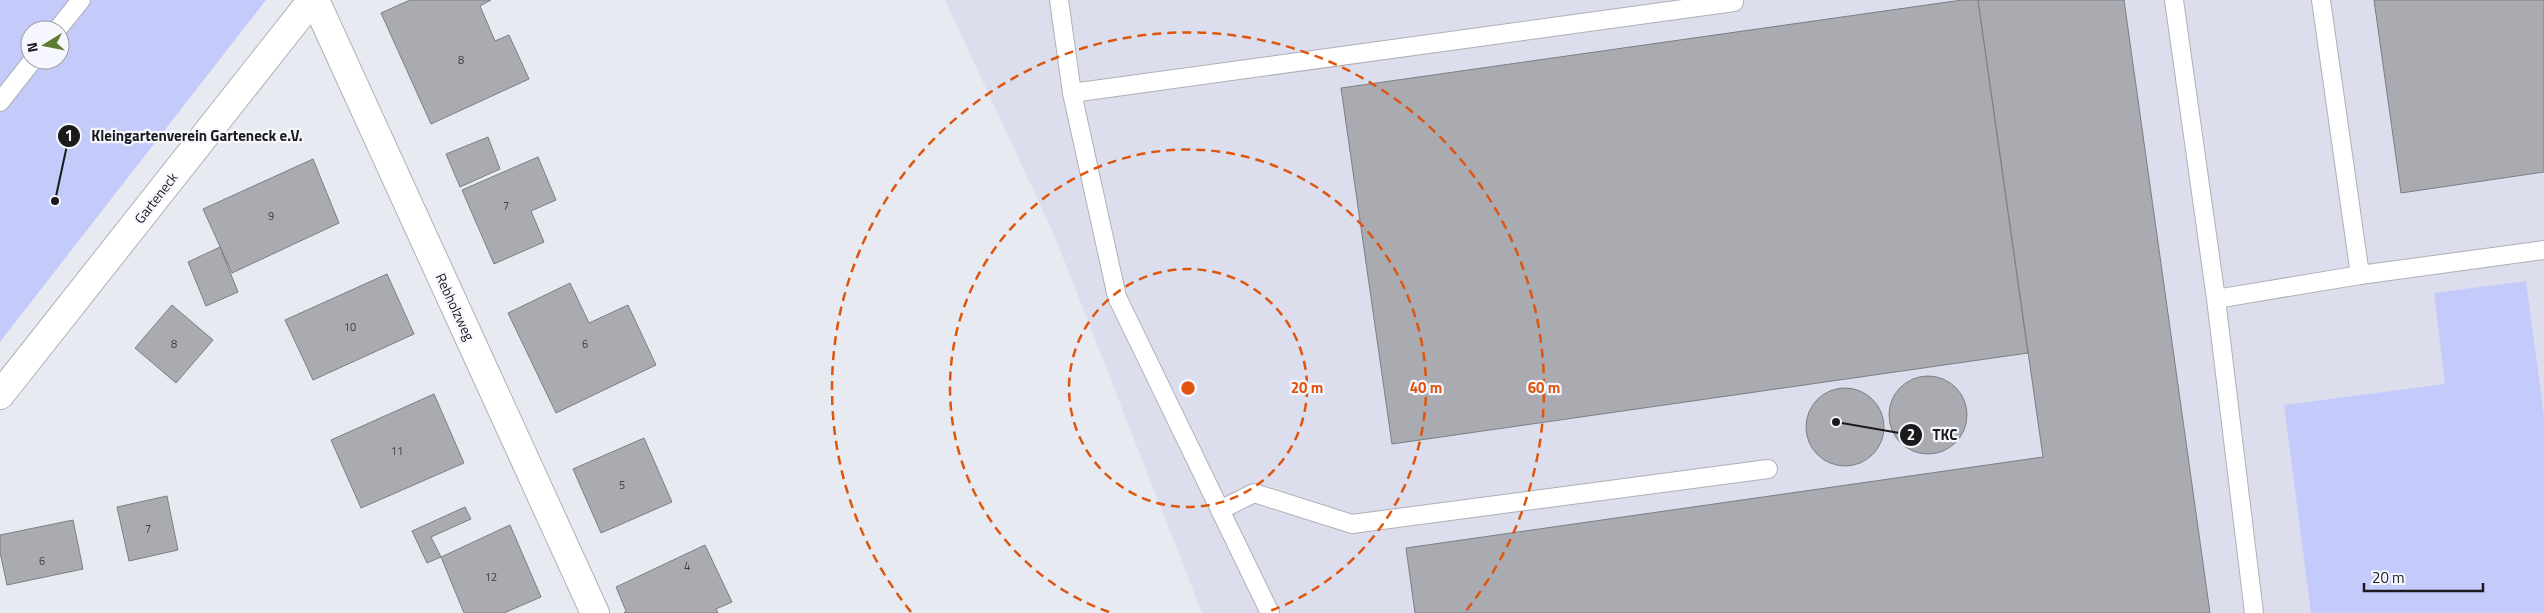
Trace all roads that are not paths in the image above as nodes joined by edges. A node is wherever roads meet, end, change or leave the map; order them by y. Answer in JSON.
{"nodes":[{"id":1,"x":80,"y":0,"type":"edge"},
{"id":2,"x":313,"y":0,"type":"edge"},
{"id":3,"x":1059,"y":0,"type":"edge"},
{"id":4,"x":2174,"y":0,"type":"edge"},
{"id":5,"x":2321,"y":0,"type":"edge"},
{"id":6,"x":1734,"y":2,"type":"dead end"},
{"id":7,"x":65,"y":20,"type":"edge"},
{"id":8,"x":25,"y":70,"type":"edge"},
{"id":9,"x":1072,"y":93,"type":"junction"},
{"id":10,"x":0,"y":102,"type":"edge"},
{"id":11,"x":2544,"y":250,"type":"edge"},
{"id":12,"x":2360,"y":275,"type":"junction"},
{"id":13,"x":2216,"y":299,"type":"junction"},
{"id":14,"x":0,"y":395,"type":"edge"},
{"id":15,"x":1768,"y":469,"type":"dead end"},
{"id":16,"x":1220,"y":510,"type":"junction"},
{"id":17,"x":595,"y":613,"type":"edge"},
{"id":18,"x":1270,"y":613,"type":"edge"},
{"id":19,"x":2254,"y":613,"type":"edge"}],
"edges":[{"from":1,"to":7,"type":"lane"},
{"from":2,"to":14,"type":"street","name":"Garteneck"},
{"from":2,"to":17,"type":"street","name":"Rebholzweg"},
{"from":3,"to":9,"type":"lane"},
{"from":4,"to":13,"type":"lane"},
{"from":5,"to":12,"type":"lane"},
{"from":6,"to":9,"type":"lane"},
{"from":8,"to":10,"type":"lane"},
{"from":9,"to":16,"type":"lane"},
{"from":11,"to":12,"type":"lane"},
{"from":12,"to":13,"type":"lane"},
{"from":13,"to":19,"type":"lane"},
{"from":15,"to":16,"type":"lane"},
{"from":16,"to":18,"type":"lane"}]}
